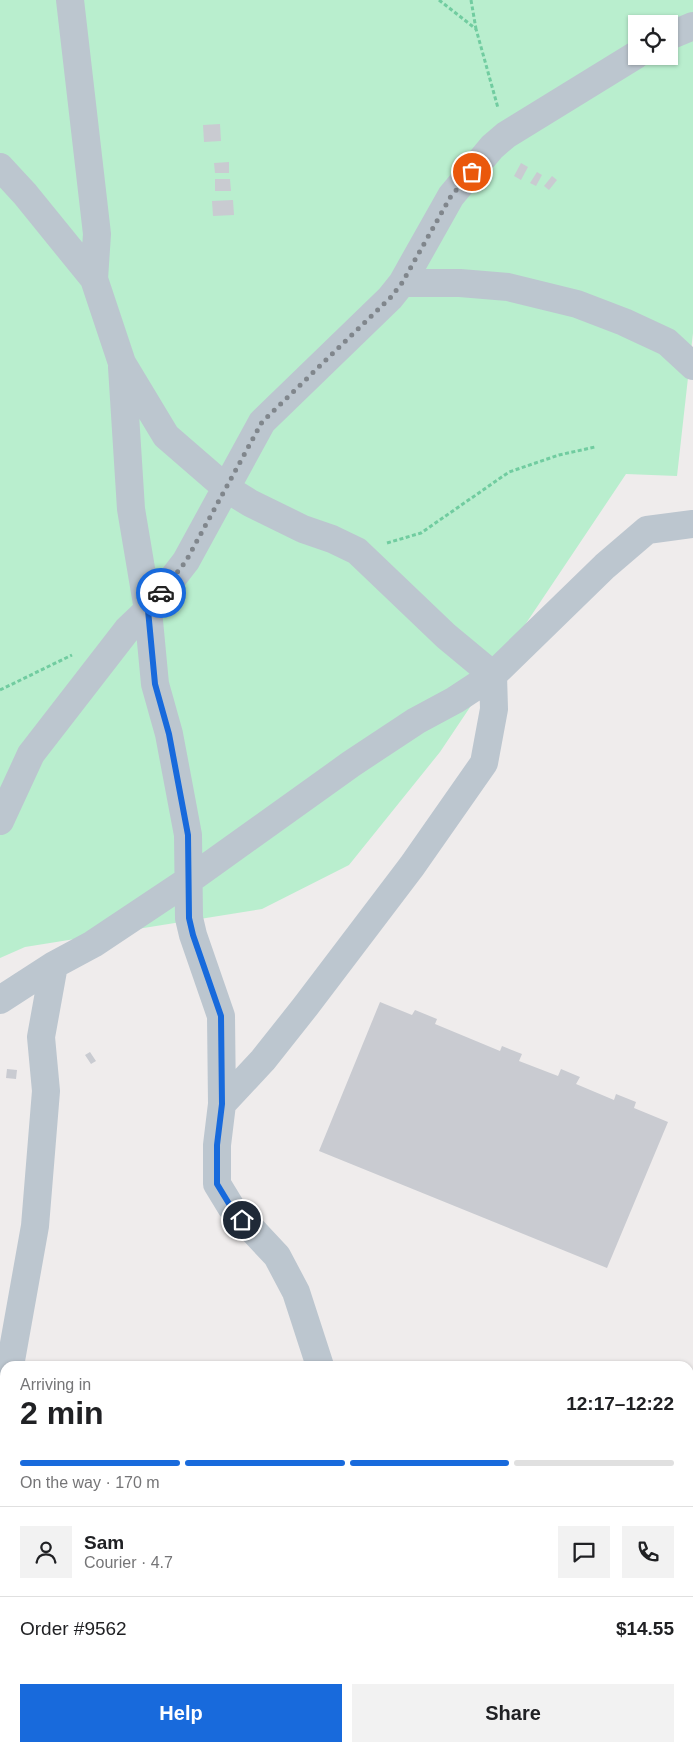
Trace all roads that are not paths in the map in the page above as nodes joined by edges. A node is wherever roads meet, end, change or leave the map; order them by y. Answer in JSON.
{"nodes":[{"id":1,"x":70,"y":0,"type":"edge"},
{"id":2,"x":693,"y":26,"type":"edge"},
{"id":3,"x":678,"y":32,"type":"edge"},
{"id":4,"x":628,"y":60,"type":"edge"},
{"id":5,"x":0,"y":167,"type":"edge"},
{"id":6,"x":94,"y":278,"type":"junction"},
{"id":7,"x":402,"y":283,"type":"junction"},
{"id":8,"x":122,"y":363,"type":"junction"},
{"id":9,"x":693,"y":366,"type":"edge"},
{"id":10,"x":226,"y":488,"type":"junction"},
{"id":11,"x":693,"y":524,"type":"edge"},
{"id":12,"x":148,"y":610,"type":"junction"},
{"id":13,"x":494,"y":675,"type":"junction"},
{"id":14,"x":0,"y":821,"type":"edge"},
{"id":15,"x":188,"y":880,"type":"junction"},
{"id":16,"x":54,"y":965,"type":"junction"},
{"id":17,"x":0,"y":1000,"type":"edge"},
{"id":18,"x":222,"y":1104,"type":"junction"},
{"id":19,"x":11,"y":1361,"type":"edge"},
{"id":20,"x":318,"y":1361,"type":"edge"}],
"edges":[{"from":1,"to":6,"type":"street"},
{"from":2,"to":3,"type":"street"},
{"from":4,"to":7,"type":"street"},
{"from":5,"to":6,"type":"street"},
{"from":6,"to":8,"type":"street"},
{"from":7,"to":9,"type":"street"},
{"from":7,"to":10,"type":"street"},
{"from":8,"to":10,"type":"street"},
{"from":8,"to":12,"type":"street"},
{"from":10,"to":12,"type":"street"},
{"from":10,"to":13,"type":"street"},
{"from":11,"to":13,"type":"street"},
{"from":12,"to":14,"type":"street"},
{"from":12,"to":15,"type":"street"},
{"from":13,"to":15,"type":"street"},
{"from":13,"to":18,"type":"street"},
{"from":15,"to":16,"type":"street"},
{"from":15,"to":18,"type":"street"},
{"from":16,"to":17,"type":"street"},
{"from":16,"to":19,"type":"street"},
{"from":18,"to":20,"type":"street"}]}
